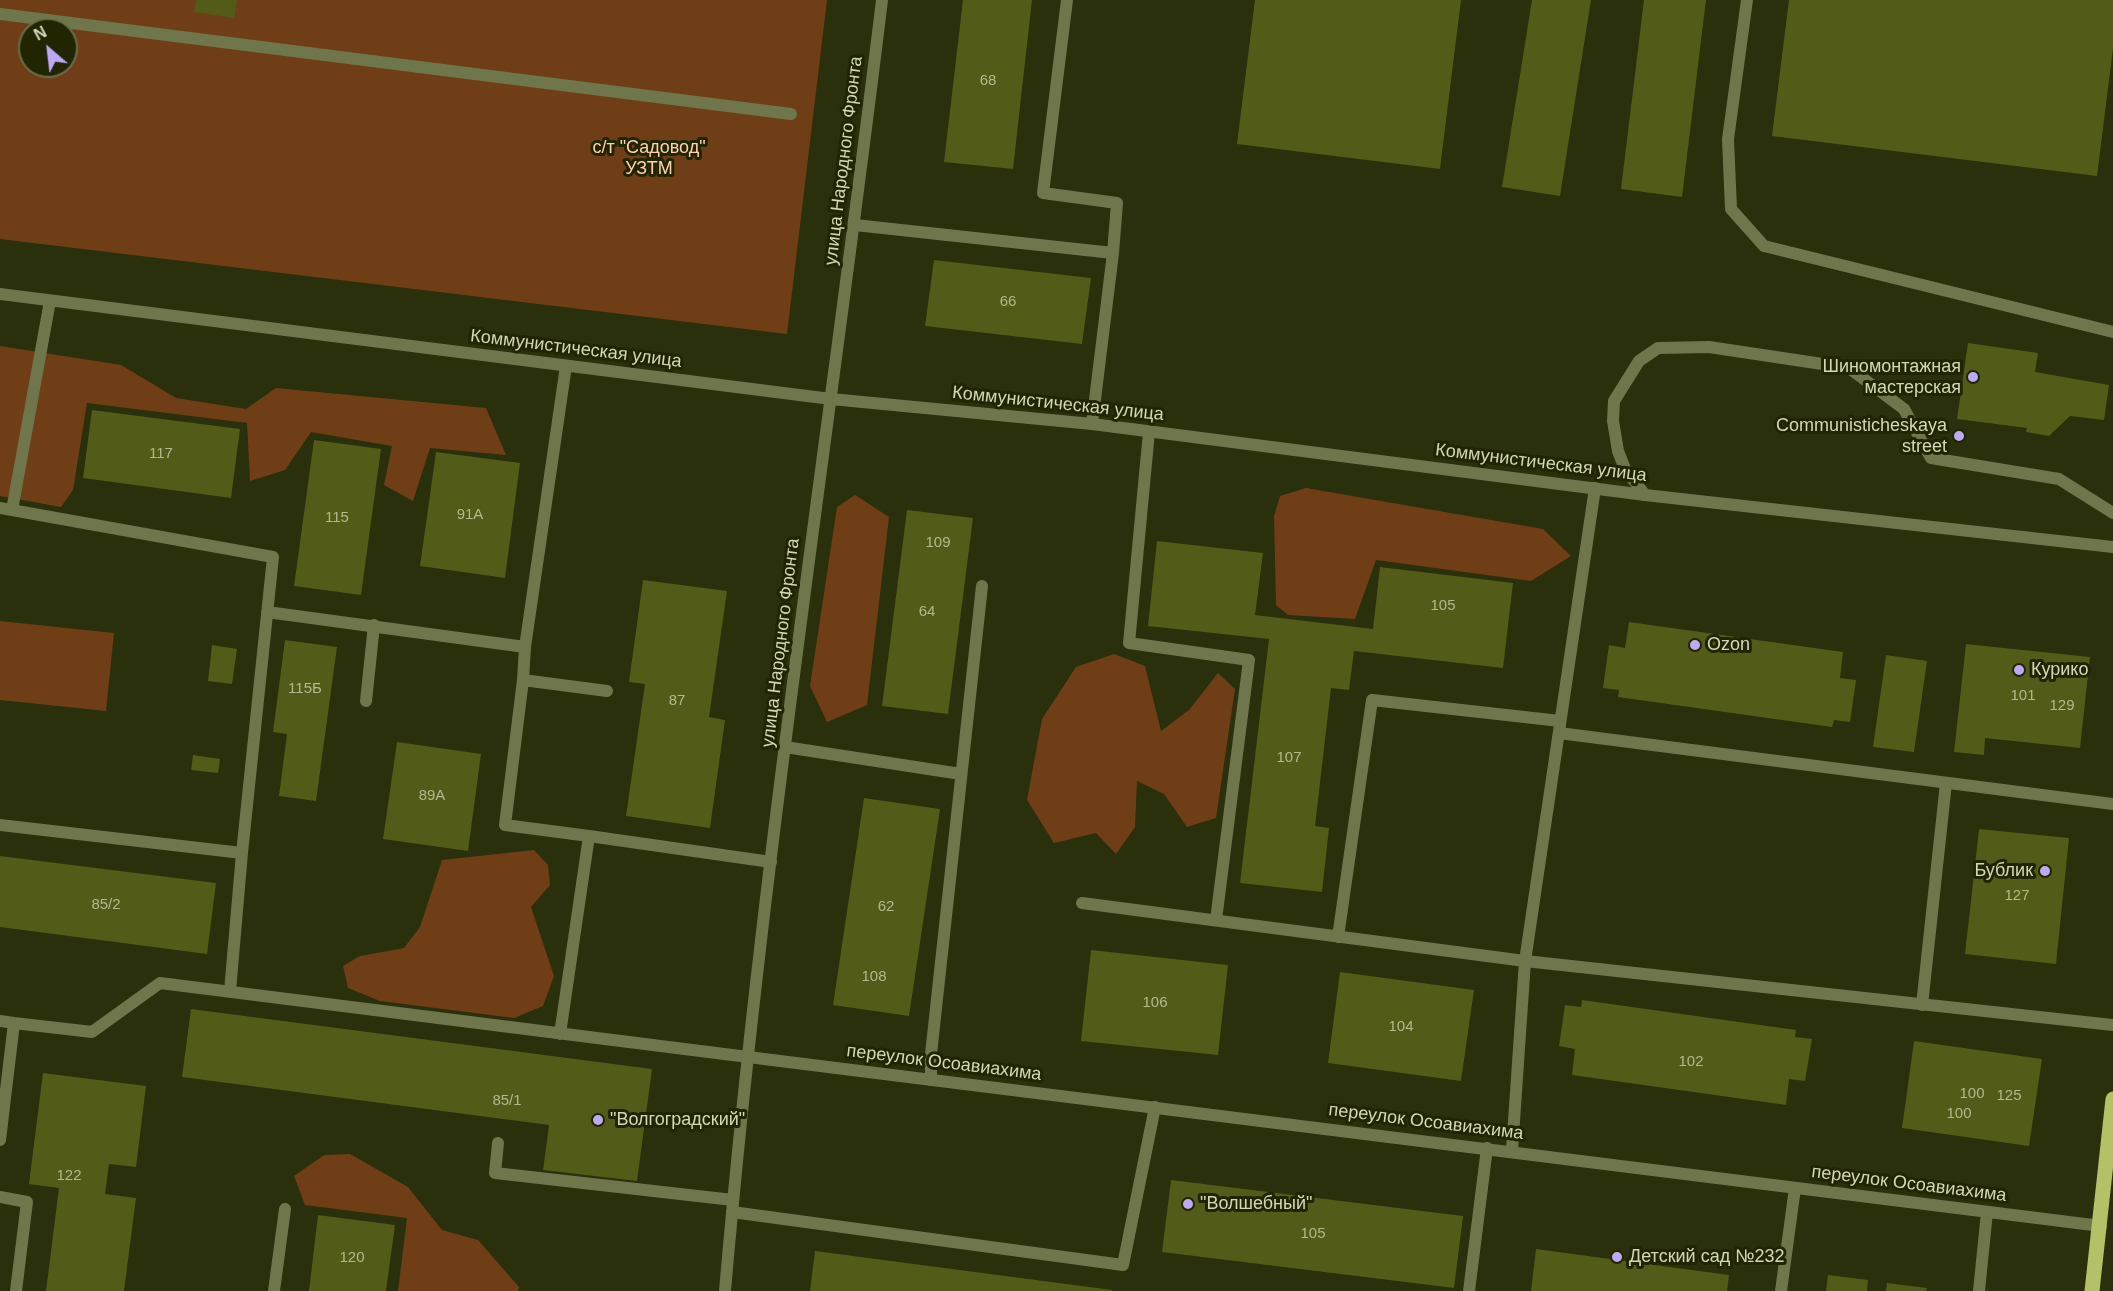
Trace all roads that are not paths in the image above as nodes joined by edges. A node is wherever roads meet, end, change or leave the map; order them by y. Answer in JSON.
{"nodes":[{"id":1,"x":882,"y":0,"type":"edge"},
{"id":2,"x":1067,"y":0,"type":"edge"},
{"id":3,"x":1748,"y":0,"type":"edge"},
{"id":4,"x":0,"y":14,"type":"edge"},
{"id":5,"x":791,"y":114,"type":"dead end"},
{"id":6,"x":855,"y":225,"type":"junction"},
{"id":7,"x":1113,"y":254,"type":"junction"},
{"id":8,"x":0,"y":294,"type":"edge"},
{"id":9,"x":50,"y":301,"type":"junction"},
{"id":10,"x":2113,"y":332,"type":"edge"},
{"id":11,"x":566,"y":366,"type":"junction"},
{"id":12,"x":831,"y":399,"type":"junction"},
{"id":13,"x":1092,"y":424,"type":"junction"},
{"id":14,"x":1149,"y":432,"type":"junction"},
{"id":15,"x":1594,"y":488,"type":"junction"},
{"id":16,"x":1645,"y":495,"type":"junction"},
{"id":17,"x":6,"y":509,"type":"edge"},
{"id":18,"x":2113,"y":513,"type":"edge"},
{"id":19,"x":2113,"y":547,"type":"edge"},
{"id":20,"x":982,"y":586,"type":"dead end"},
{"id":21,"x":267,"y":612,"type":"junction"},
{"id":22,"x":374,"y":625,"type":"junction"},
{"id":23,"x":525,"y":647,"type":"junction"},
{"id":24,"x":523,"y":680,"type":"junction"},
{"id":25,"x":607,"y":691,"type":"dead end"},
{"id":26,"x":366,"y":701,"type":"dead end"},
{"id":27,"x":1560,"y":727,"type":"junction"},
{"id":28,"x":785,"y":747,"type":"junction"},
{"id":29,"x":961,"y":774,"type":"junction"},
{"id":30,"x":1946,"y":783,"type":"junction"},
{"id":31,"x":2113,"y":804,"type":"edge"},
{"id":32,"x":0,"y":825,"type":"edge"},
{"id":33,"x":589,"y":836,"type":"junction"},
{"id":34,"x":242,"y":853,"type":"junction"},
{"id":35,"x":771,"y":862,"type":"junction"},
{"id":36,"x":1082,"y":903,"type":"dead end"},
{"id":37,"x":1216,"y":920,"type":"junction"},
{"id":38,"x":1338,"y":937,"type":"junction"},
{"id":39,"x":1525,"y":961,"type":"junction"},
{"id":40,"x":230,"y":991,"type":"junction"},
{"id":41,"x":1922,"y":1005,"type":"junction"},
{"id":42,"x":0,"y":1021,"type":"edge"},
{"id":43,"x":14,"y":1023,"type":"junction"},
{"id":44,"x":2113,"y":1025,"type":"edge"},
{"id":45,"x":560,"y":1034,"type":"junction"},
{"id":46,"x":748,"y":1057,"type":"junction"},
{"id":47,"x":931,"y":1080,"type":"junction"},
{"id":48,"x":2113,"y":1099,"type":"edge"},
{"id":49,"x":1155,"y":1107,"type":"junction"},
{"id":50,"x":0,"y":1140,"type":"edge"},
{"id":51,"x":498,"y":1143,"type":"dead end"},
{"id":52,"x":1487,"y":1148,"type":"junction"},
{"id":53,"x":1512,"y":1150,"type":"junction"},
{"id":54,"x":1795,"y":1188,"type":"junction"},
{"id":55,"x":0,"y":1197,"type":"edge"},
{"id":56,"x":733,"y":1206,"type":"junction"},
{"id":57,"x":285,"y":1209,"type":"dead end"},
{"id":58,"x":1987,"y":1212,"type":"junction"},
{"id":59,"x":2101,"y":1226,"type":"junction"},
{"id":60,"x":16,"y":1291,"type":"edge"},
{"id":61,"x":274,"y":1291,"type":"edge"},
{"id":62,"x":725,"y":1291,"type":"edge"},
{"id":63,"x":1469,"y":1291,"type":"edge"},
{"id":64,"x":1781,"y":1291,"type":"edge"},
{"id":65,"x":1979,"y":1291,"type":"edge"},
{"id":66,"x":2092,"y":1291,"type":"edge"}],
"edges":[{"from":1,"to":6,"type":"street","name":"улица Народного Фронта"},
{"from":2,"to":7,"type":"street"},
{"from":3,"to":10,"type":"street"},
{"from":4,"to":5,"type":"street"},
{"from":6,"to":7,"type":"street"},
{"from":6,"to":12,"type":"street","name":"улица Народного Фронта"},
{"from":7,"to":13,"type":"street"},
{"from":8,"to":9,"type":"street","name":"Коммунистическая улица"},
{"from":9,"to":11,"type":"street","name":"Коммунистическая улица"},
{"from":9,"to":17,"type":"street"},
{"from":11,"to":12,"type":"street","name":"Коммунистическая улица"},
{"from":11,"to":23,"type":"street"},
{"from":12,"to":13,"type":"street","name":"Коммунистическая улица"},
{"from":12,"to":28,"type":"street","name":"улица Народного Фронта"},
{"from":13,"to":14,"type":"street","name":"Коммунистическая улица"},
{"from":14,"to":15,"type":"street","name":"Коммунистическая улица"},
{"from":14,"to":37,"type":"street"},
{"from":15,"to":16,"type":"street","name":"Коммунистическая улица"},
{"from":15,"to":27,"type":"street"},
{"from":16,"to":18,"type":"street"},
{"from":16,"to":19,"type":"street","name":"Коммунистическая улица"},
{"from":17,"to":21,"type":"street"},
{"from":20,"to":29,"type":"street"},
{"from":21,"to":22,"type":"street"},
{"from":21,"to":34,"type":"street"},
{"from":22,"to":23,"type":"street"},
{"from":22,"to":26,"type":"street"},
{"from":23,"to":24,"type":"street"},
{"from":24,"to":25,"type":"street"},
{"from":24,"to":33,"type":"street"},
{"from":27,"to":30,"type":"street"},
{"from":27,"to":38,"type":"street"},
{"from":27,"to":39,"type":"street"},
{"from":28,"to":29,"type":"street"},
{"from":28,"to":35,"type":"street","name":"улица Народного Фронта"},
{"from":29,"to":47,"type":"street"},
{"from":30,"to":31,"type":"street"},
{"from":30,"to":41,"type":"street"},
{"from":32,"to":34,"type":"street"},
{"from":33,"to":35,"type":"street"},
{"from":33,"to":45,"type":"street"},
{"from":34,"to":40,"type":"street"},
{"from":35,"to":46,"type":"street","name":"улица Народного Фронта"},
{"from":36,"to":37,"type":"street"},
{"from":37,"to":38,"type":"street"},
{"from":38,"to":39,"type":"street"},
{"from":39,"to":41,"type":"street"},
{"from":39,"to":53,"type":"street"},
{"from":40,"to":43,"type":"street","name":"переулок Осоавиахима"},
{"from":40,"to":45,"type":"street","name":"переулок Осоавиахима"},
{"from":41,"to":44,"type":"street"},
{"from":42,"to":43,"type":"street","name":"переулок Осоавиахима"},
{"from":43,"to":50,"type":"street"},
{"from":45,"to":46,"type":"street","name":"переулок Осоавиахима"},
{"from":46,"to":47,"type":"street","name":"переулок Осоавиахима"},
{"from":46,"to":56,"type":"street","name":"улица Народного Фронта"},
{"from":47,"to":49,"type":"street","name":"переулок Осоавиахима"},
{"from":48,"to":59,"type":"main road"},
{"from":49,"to":52,"type":"street","name":"переулок Осоавиахима"},
{"from":49,"to":56,"type":"street"},
{"from":51,"to":56,"type":"street"},
{"from":52,"to":53,"type":"street","name":"переулок Осоавиахима"},
{"from":52,"to":63,"type":"street"},
{"from":53,"to":54,"type":"street","name":"переулок Осоавиахима"},
{"from":54,"to":58,"type":"street","name":"переулок Осоавиахима"},
{"from":54,"to":64,"type":"street"},
{"from":55,"to":60,"type":"street"},
{"from":56,"to":62,"type":"street","name":"улица Народного Фронта"},
{"from":57,"to":61,"type":"street"},
{"from":58,"to":59,"type":"street","name":"переулок Осоавиахима"},
{"from":58,"to":65,"type":"street"},
{"from":59,"to":66,"type":"main road"}]}
